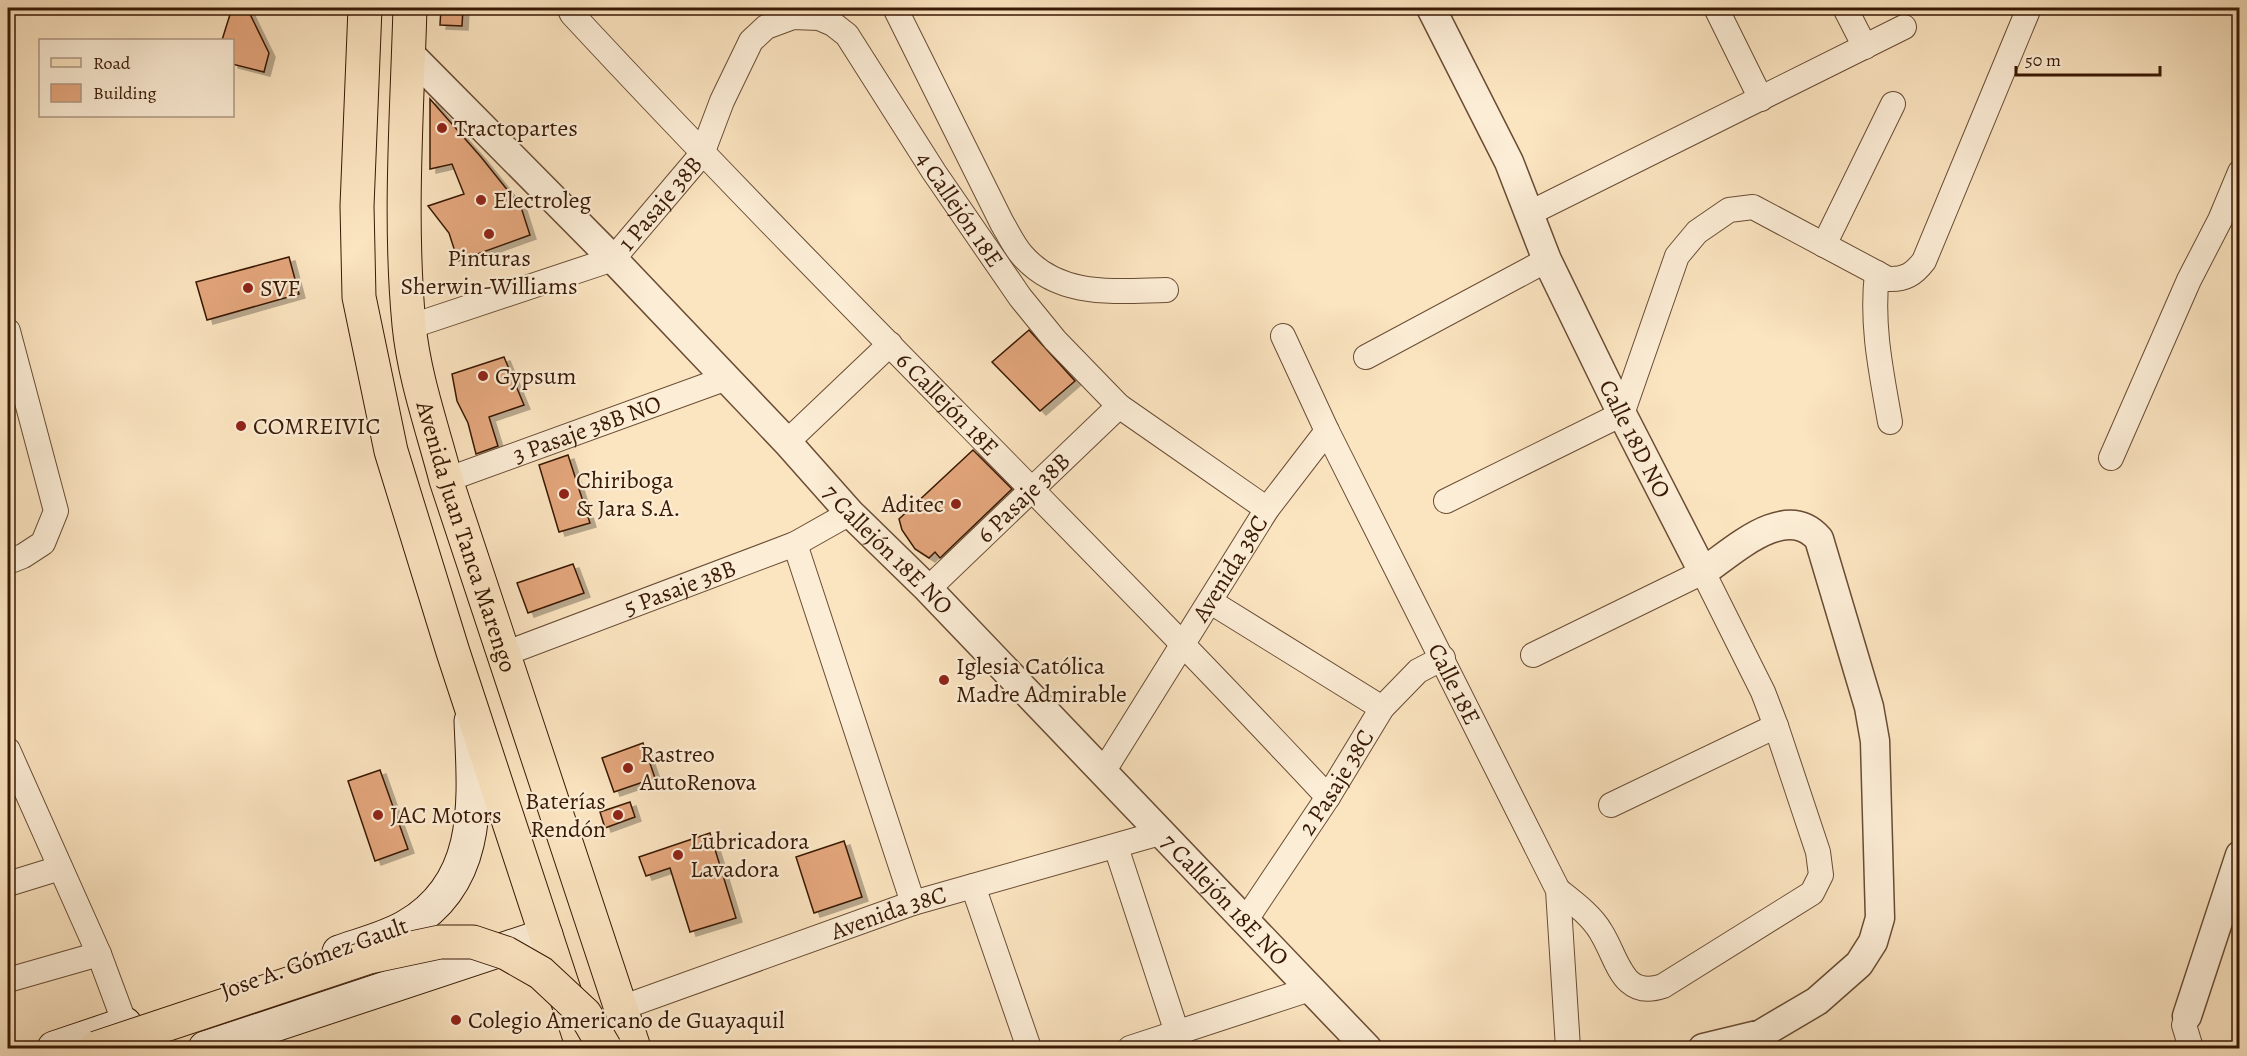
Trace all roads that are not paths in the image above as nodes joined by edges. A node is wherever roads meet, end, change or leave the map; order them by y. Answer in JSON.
{"nodes":[{"id":1,"x":365,"y":8,"type":"edge"},
{"id":2,"x":410,"y":8,"type":"edge"},
{"id":3,"x":570,"y":8,"type":"edge"},
{"id":4,"x":895,"y":8,"type":"edge"},
{"id":5,"x":1431,"y":8,"type":"edge"},
{"id":6,"x":1716,"y":8,"type":"edge"},
{"id":7,"x":1845,"y":8,"type":"edge"},
{"id":8,"x":2029,"y":8,"type":"edge"},
{"id":9,"x":806,"y":16,"type":"joint"},
{"id":10,"x":1904,"y":27,"type":"dead end"},
{"id":11,"x":1865,"y":47,"type":"junction"},
{"id":12,"x":409,"y":53,"type":"junction"},
{"id":13,"x":1761,"y":99,"type":"junction"},
{"id":14,"x":1893,"y":104,"type":"dead end"},
{"id":15,"x":702,"y":153,"type":"junction"},
{"id":16,"x":968,"y":154,"type":"junction"},
{"id":17,"x":934,"y":172,"type":"junction"},
{"id":18,"x":2240,"y":172,"type":"edge"},
{"id":19,"x":1530,"y":213,"type":"junction"},
{"id":20,"x":1824,"y":245,"type":"junction"},
{"id":21,"x":613,"y":259,"type":"junction"},
{"id":22,"x":1547,"y":260,"type":"junction"},
{"id":23,"x":1877,"y":273,"type":"junction"},
{"id":24,"x":1043,"y":274,"type":"junction"},
{"id":25,"x":1166,"y":290,"type":"dead end"},
{"id":26,"x":1020,"y":297,"type":"junction"},
{"id":27,"x":410,"y":327,"type":"junction"},
{"id":28,"x":8,"y":332,"type":"edge"},
{"id":29,"x":1283,"y":336,"type":"dead end"},
{"id":30,"x":890,"y":344,"type":"junction"},
{"id":31,"x":1366,"y":357,"type":"dead end"},
{"id":32,"x":726,"y":378,"type":"junction"},
{"id":33,"x":1119,"y":406,"type":"junction"},
{"id":34,"x":1622,"y":414,"type":"junction"},
{"id":35,"x":1890,"y":422,"type":"dead end"},
{"id":36,"x":1327,"y":430,"type":"junction"},
{"id":37,"x":787,"y":442,"type":"junction"},
{"id":38,"x":2111,"y":458,"type":"dead end"},
{"id":39,"x":446,"y":480,"type":"junction"},
{"id":40,"x":1032,"y":489,"type":"junction"},
{"id":41,"x":1446,"y":501,"type":"dead end"},
{"id":42,"x":1267,"y":509,"type":"junction"},
{"id":43,"x":850,"y":513,"type":"junction"},
{"id":44,"x":795,"y":544,"type":"junction"},
{"id":45,"x":8,"y":562,"type":"edge"},
{"id":46,"x":1703,"y":572,"type":"junction"},
{"id":47,"x":928,"y":589,"type":"junction"},
{"id":48,"x":1210,"y":602,"type":"junction"},
{"id":49,"x":1183,"y":642,"type":"junction"},
{"id":50,"x":504,"y":654,"type":"junction"},
{"id":51,"x":1533,"y":654,"type":"dead end"},
{"id":52,"x":1443,"y":658,"type":"junction"},
{"id":53,"x":470,"y":701,"type":"junction"},
{"id":54,"x":1382,"y":708,"type":"junction"},
{"id":55,"x":1776,"y":726,"type":"junction"},
{"id":56,"x":8,"y":750,"type":"edge"},
{"id":57,"x":1103,"y":772,"type":"junction"},
{"id":58,"x":1328,"y":797,"type":"junction"},
{"id":59,"x":1611,"y":805,"type":"dead end"},
{"id":60,"x":560,"y":817,"type":"junction"},
{"id":61,"x":1160,"y":832,"type":"junction"},
{"id":62,"x":1116,"y":847,"type":"junction"},
{"id":63,"x":2240,"y":855,"type":"edge"},
{"id":64,"x":60,"y":868,"type":"junction"},
{"id":65,"x":8,"y":884,"type":"edge"},
{"id":66,"x":973,"y":886,"type":"junction"},
{"id":67,"x":1558,"y":890,"type":"junction"},
{"id":68,"x":913,"y":903,"type":"junction"},
{"id":69,"x":1245,"y":921,"type":"junction"},
{"id":70,"x":546,"y":935,"type":"junction"},
{"id":71,"x":99,"y":954,"type":"junction"},
{"id":72,"x":8,"y":980,"type":"edge"},
{"id":73,"x":1310,"y":989,"type":"junction"},
{"id":74,"x":621,"y":1008,"type":"junction"},
{"id":75,"x":2187,"y":1016,"type":"joint"},
{"id":76,"x":125,"y":1024,"type":"junction"},
{"id":77,"x":1180,"y":1041,"type":"edge"},
{"id":78,"x":54,"y":1048,"type":"edge"},
{"id":79,"x":96,"y":1048,"type":"edge"},
{"id":80,"x":205,"y":1048,"type":"edge"},
{"id":81,"x":583,"y":1048,"type":"edge"},
{"id":82,"x":605,"y":1048,"type":"edge"},
{"id":83,"x":634,"y":1048,"type":"edge"},
{"id":84,"x":1029,"y":1048,"type":"edge"},
{"id":85,"x":1130,"y":1048,"type":"edge"},
{"id":86,"x":1367,"y":1048,"type":"edge"},
{"id":87,"x":1568,"y":1048,"type":"edge"},
{"id":88,"x":1703,"y":1048,"type":"edge"},
{"id":89,"x":2191,"y":1048,"type":"edge"}],
"edges":[{"from":1,"to":53,"type":"main road","name":"Avenida Juan Tanca Marengo"},
{"from":2,"to":12,"type":"main road","name":"Avenida Juan Tanca Marengo"},
{"from":3,"to":15,"type":"street","name":"6 Callejón 18E"},
{"from":4,"to":16,"type":"street"},
{"from":5,"to":19,"type":"street","name":"Calle 18D NO"},
{"from":6,"to":13,"type":"street"},
{"from":7,"to":11,"type":"street"},
{"from":8,"to":23,"type":"street"},
{"from":9,"to":15,"type":"street","name":"1 Pasaje 38B"},
{"from":9,"to":17,"type":"street","name":"4 Callejón 18E"},
{"from":10,"to":11,"type":"street"},
{"from":11,"to":13,"type":"street"},
{"from":12,"to":21,"type":"street","name":"7 Callejón 18E NO"},
{"from":12,"to":27,"type":"main road","name":"Avenida Juan Tanca Marengo"},
{"from":13,"to":19,"type":"street"},
{"from":14,"to":20,"type":"street"},
{"from":15,"to":21,"type":"street","name":"1 Pasaje 38B"},
{"from":15,"to":30,"type":"street","name":"6 Callejón 18E"},
{"from":16,"to":17,"type":"street"},
{"from":16,"to":24,"type":"street"},
{"from":17,"to":26,"type":"street","name":"4 Callejón 18E"},
{"from":18,"to":38,"type":"street"},
{"from":19,"to":22,"type":"street","name":"Calle 18D NO"},
{"from":20,"to":23,"type":"street"},
{"from":20,"to":34,"type":"street"},
{"from":21,"to":27,"type":"street","name":"1 Pasaje 38B"},
{"from":21,"to":32,"type":"street","name":"7 Callejón 18E NO"},
{"from":22,"to":31,"type":"street"},
{"from":22,"to":34,"type":"street","name":"Calle 18D NO"},
{"from":23,"to":35,"type":"street"},
{"from":24,"to":25,"type":"street"},
{"from":24,"to":26,"type":"street"},
{"from":26,"to":33,"type":"street","name":"4 Callejón 18E"},
{"from":27,"to":39,"type":"main road","name":"Avenida Juan Tanca Marengo"},
{"from":28,"to":45,"type":"street"},
{"from":29,"to":36,"type":"street","name":"Calle 18E"},
{"from":30,"to":37,"type":"street"},
{"from":30,"to":40,"type":"street","name":"6 Callejón 18E"},
{"from":32,"to":37,"type":"street","name":"7 Callejón 18E NO"},
{"from":32,"to":39,"type":"street","name":"3 Pasaje 38B NO"},
{"from":33,"to":40,"type":"street","name":"6 Pasaje 38B"},
{"from":33,"to":42,"type":"street","name":"4 Callejón 18E"},
{"from":34,"to":41,"type":"street"},
{"from":34,"to":46,"type":"street","name":"Calle 18D NO"},
{"from":36,"to":42,"type":"street","name":"Avenida 38C"},
{"from":36,"to":52,"type":"street","name":"Calle 18E"},
{"from":37,"to":43,"type":"street","name":"7 Callejón 18E NO"},
{"from":39,"to":50,"type":"main road","name":"Avenida Juan Tanca Marengo"},
{"from":40,"to":47,"type":"street","name":"6 Pasaje 38B"},
{"from":40,"to":49,"type":"street","name":"6 Callejón 18E"},
{"from":42,"to":48,"type":"street","name":"Avenida 38C"},
{"from":43,"to":44,"type":"street","name":"5 Pasaje 38B"},
{"from":43,"to":47,"type":"street","name":"7 Callejón 18E NO"},
{"from":44,"to":50,"type":"street","name":"5 Pasaje 38B"},
{"from":44,"to":68,"type":"street"},
{"from":46,"to":51,"type":"street"},
{"from":46,"to":55,"type":"street","name":"Calle 18D NO"},
{"from":46,"to":88,"type":"street"},
{"from":47,"to":57,"type":"street","name":"7 Callejón 18E NO"},
{"from":48,"to":49,"type":"street","name":"Avenida 38C"},
{"from":48,"to":54,"type":"street"},
{"from":49,"to":57,"type":"street","name":"Avenida 38C"},
{"from":49,"to":58,"type":"street","name":"6 Callejón 18E"},
{"from":50,"to":60,"type":"main road","name":"Avenida Juan Tanca Marengo"},
{"from":52,"to":54,"type":"street","name":"2 Pasaje 38C"},
{"from":52,"to":67,"type":"street","name":"Calle 18E"},
{"from":53,"to":70,"type":"main road","name":"Avenida Juan Tanca Marengo"},
{"from":53,"to":76,"type":"main road","name":"Jose A. Gómez Gault"},
{"from":54,"to":58,"type":"street","name":"2 Pasaje 38C"},
{"from":55,"to":59,"type":"street"},
{"from":55,"to":67,"type":"street","name":"Calle 18D NO"},
{"from":56,"to":64,"type":"street"},
{"from":57,"to":61,"type":"street","name":"7 Callejón 18E NO"},
{"from":58,"to":69,"type":"street","name":"2 Pasaje 38C"},
{"from":60,"to":70,"type":"main road"},
{"from":60,"to":74,"type":"main road","name":"Avenida Juan Tanca Marengo"},
{"from":61,"to":62,"type":"street","name":"Avenida 38C"},
{"from":61,"to":69,"type":"street","name":"7 Callejón 18E NO"},
{"from":62,"to":66,"type":"street","name":"Avenida 38C"},
{"from":62,"to":77,"type":"street"},
{"from":63,"to":75,"type":"street"},
{"from":64,"to":65,"type":"street"},
{"from":64,"to":71,"type":"street"},
{"from":66,"to":68,"type":"street","name":"Avenida 38C"},
{"from":66,"to":84,"type":"street"},
{"from":67,"to":87,"type":"street","name":"Calle 18E"},
{"from":68,"to":74,"type":"street","name":"Avenida 38C"},
{"from":69,"to":73,"type":"street","name":"7 Callejón 18E NO"},
{"from":70,"to":80,"type":"main road","name":"Jose A. Gómez Gault"},
{"from":70,"to":81,"type":"main road","name":"Avenida Juan Tanca Marengo"},
{"from":71,"to":72,"type":"street"},
{"from":71,"to":76,"type":"street"},
{"from":73,"to":77,"type":"street"},
{"from":73,"to":86,"type":"street","name":"7 Callejón 18E NO"},
{"from":74,"to":83,"type":"main road","name":"Avenida Juan Tanca Marengo"},
{"from":75,"to":89,"type":"street"},
{"from":76,"to":78,"type":"main road","name":"Jose A. Gómez Gault"},
{"from":77,"to":85,"type":"street"},
{"from":79,"to":82,"type":"main road","bridge":true}]}
